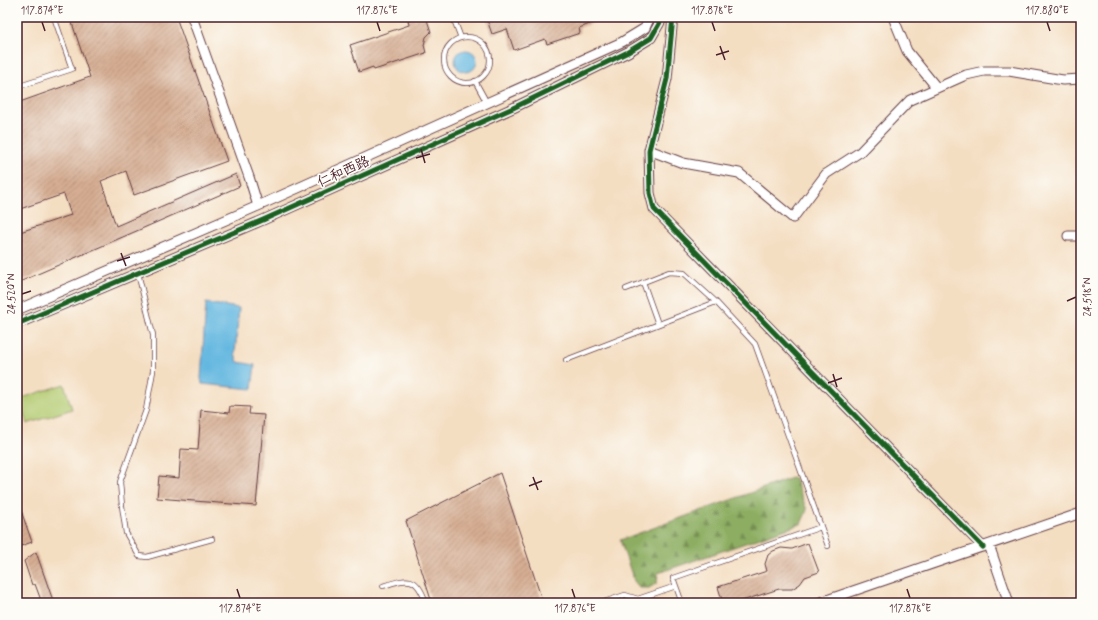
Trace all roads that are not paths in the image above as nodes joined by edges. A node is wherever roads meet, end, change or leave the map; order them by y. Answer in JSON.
{"nodes":[{"id":1,"x":54,"y":17,"type":"edge"},
{"id":2,"x":192,"y":17,"type":"edge"},
{"id":3,"x":453,"y":17,"type":"edge"},
{"id":4,"x":650,"y":17,"type":"edge"},
{"id":5,"x":663,"y":17,"type":"edge"},
{"id":6,"x":673,"y":17,"type":"edge"},
{"id":7,"x":893,"y":17,"type":"edge"},
{"id":8,"x":460,"y":38,"type":"junction"},
{"id":9,"x":1081,"y":79,"type":"edge"},
{"id":10,"x":475,"y":82,"type":"junction"},
{"id":11,"x":17,"y":87,"type":"edge"},
{"id":12,"x":936,"y":88,"type":"junction"},
{"id":13,"x":505,"y":95,"type":"junction"},
{"id":14,"x":487,"y":104,"type":"junction"},
{"id":15,"x":513,"y":108,"type":"junction"},
{"id":16,"x":649,"y":150,"type":"junction"},
{"id":17,"x":258,"y":206,"type":"junction"},
{"id":18,"x":1068,"y":236,"type":"dead end"},
{"id":19,"x":1081,"y":236,"type":"edge"},
{"id":20,"x":138,"y":273,"type":"junction"},
{"id":21,"x":643,"y":282,"type":"junction"},
{"id":22,"x":626,"y":289,"type":"dead end"},
{"id":23,"x":716,"y":302,"type":"junction"},
{"id":24,"x":17,"y":310,"type":"edge"},
{"id":25,"x":17,"y":324,"type":"edge"},
{"id":26,"x":658,"y":324,"type":"junction"},
{"id":27,"x":566,"y":360,"type":"dead end"},
{"id":28,"x":1081,"y":513,"type":"edge"},
{"id":29,"x":821,"y":527,"type":"junction"},
{"id":30,"x":212,"y":539,"type":"dead end"},
{"id":31,"x":828,"y":546,"type":"dead end"},
{"id":32,"x":986,"y":546,"type":"junction"},
{"id":33,"x":383,"y":586,"type":"dead end"},
{"id":34,"x":676,"y":586,"type":"junction"},
{"id":35,"x":426,"y":603,"type":"edge"},
{"id":36,"x":601,"y":603,"type":"edge"},
{"id":37,"x":682,"y":603,"type":"edge"},
{"id":38,"x":818,"y":603,"type":"edge"},
{"id":39,"x":1009,"y":603,"type":"edge"}],
"edges":[{"from":1,"to":11,"type":"lane"},
{"from":2,"to":17,"type":"street"},
{"from":3,"to":8,"type":"lane"},
{"from":4,"to":13,"type":"street","name":"仁和西路"},
{"from":5,"to":15,"type":"street","name":"仁和西路"},
{"from":6,"to":16,"type":"street"},
{"from":7,"to":12,"type":"street"},
{"from":8,"to":10,"type":"lane"},
{"from":8,"to":10,"type":"lane"},
{"from":9,"to":12,"type":"street"},
{"from":10,"to":14,"type":"lane"},
{"from":12,"to":16,"type":"street"},
{"from":13,"to":14,"type":"street","name":"仁和西路"},
{"from":13,"to":15,"type":"street"},
{"from":14,"to":17,"type":"street","name":"仁和西路"},
{"from":15,"to":20,"type":"street","name":"仁和西路"},
{"from":16,"to":32,"type":"street"},
{"from":17,"to":24,"type":"street","name":"仁和西路"},
{"from":18,"to":19,"type":"street"},
{"from":20,"to":25,"type":"street","name":"仁和西路"},
{"from":20,"to":30,"type":"lane"},
{"from":21,"to":22,"type":"lane"},
{"from":21,"to":23,"type":"lane"},
{"from":21,"to":26,"type":"lane"},
{"from":23,"to":26,"type":"lane"},
{"from":23,"to":29,"type":"lane"},
{"from":26,"to":27,"type":"lane"},
{"from":28,"to":32,"type":"street"},
{"from":29,"to":31,"type":"lane"},
{"from":29,"to":34,"type":"lane"},
{"from":32,"to":38,"type":"street"},
{"from":32,"to":39,"type":"street"},
{"from":33,"to":35,"type":"lane"},
{"from":34,"to":36,"type":"lane"},
{"from":34,"to":37,"type":"lane"}]}
